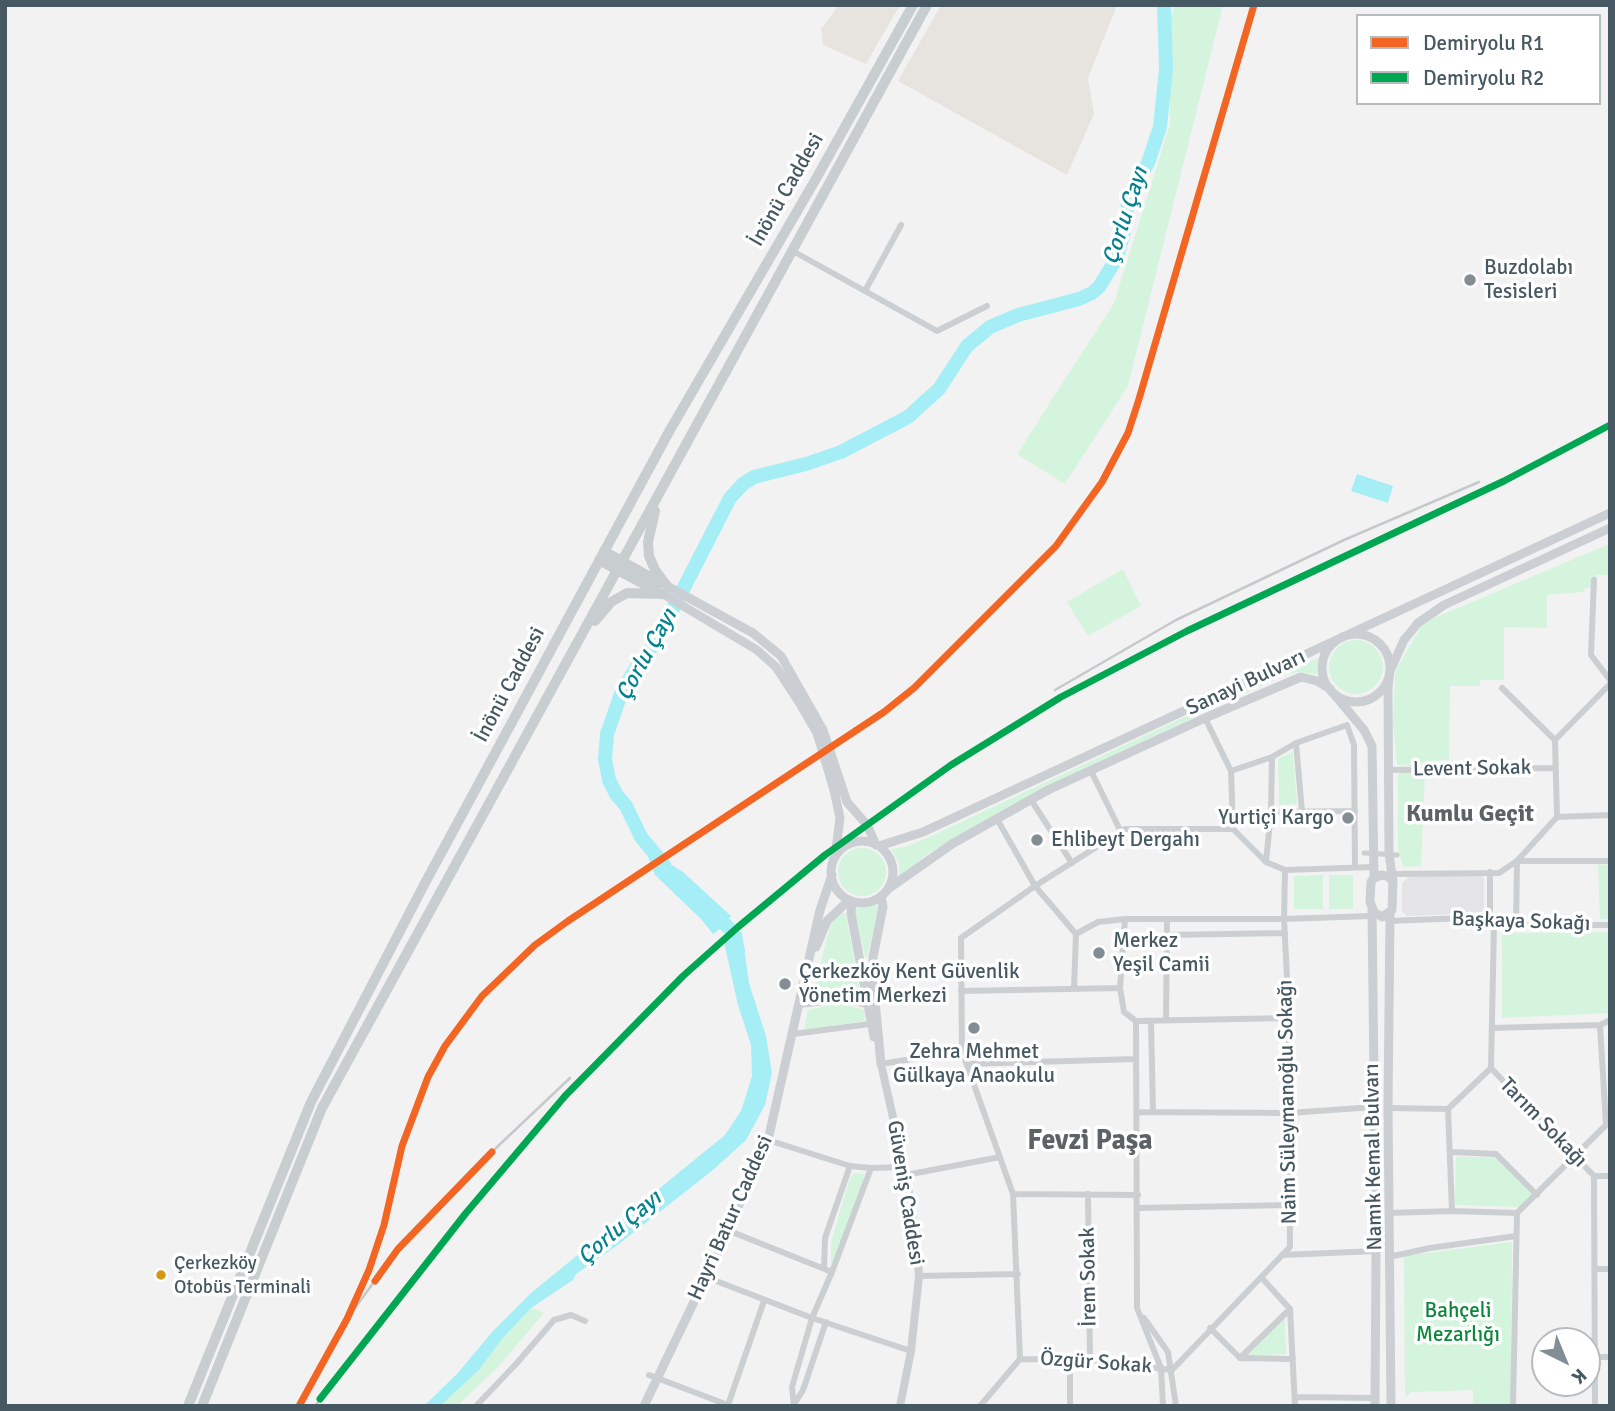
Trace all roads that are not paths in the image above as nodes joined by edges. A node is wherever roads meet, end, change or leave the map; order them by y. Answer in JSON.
{"nodes":[{"id":1,"x":913,"y":5,"type":"edge"},
{"id":2,"x":927,"y":5,"type":"edge"},
{"id":3,"x":901,"y":225,"type":"dead end"},
{"id":4,"x":791,"y":250,"type":"junction"},
{"id":5,"x":865,"y":291,"type":"junction"},
{"id":6,"x":987,"y":306,"type":"dead end"},
{"id":7,"x":658,"y":496,"type":"junction"},
{"id":8,"x":1610,"y":513,"type":"edge"},
{"id":9,"x":1610,"y":528,"type":"edge"},
{"id":10,"x":602,"y":556,"type":"junction"},
{"id":11,"x":620,"y":565,"type":"junction"},
{"id":12,"x":1594,"y":580,"type":"dead end"},
{"id":13,"x":665,"y":590,"type":"junction"},
{"id":14,"x":702,"y":611,"type":"junction"},
{"id":15,"x":1342,"y":636,"type":"junction"},
{"id":16,"x":578,"y":643,"type":"junction"},
{"id":17,"x":1390,"y":671,"type":"junction"},
{"id":18,"x":1610,"y":682,"type":"edge"},
{"id":19,"x":1329,"y":688,"type":"junction"},
{"id":20,"x":1502,"y":688,"type":"dead end"},
{"id":21,"x":1205,"y":718,"type":"junction"},
{"id":22,"x":1555,"y":740,"type":"junction"},
{"id":23,"x":1296,"y":743,"type":"junction"},
{"id":24,"x":1272,"y":757,"type":"junction"},
{"id":25,"x":1555,"y":768,"type":"junction"},
{"id":26,"x":1389,"y":769,"type":"junction"},
{"id":27,"x":1091,"y":771,"type":"junction"},
{"id":28,"x":1231,"y":771,"type":"junction"},
{"id":29,"x":1031,"y":800,"type":"junction"},
{"id":30,"x":1271,"y":811,"type":"junction"},
{"id":31,"x":1355,"y":811,"type":"junction"},
{"id":32,"x":1301,"y":812,"type":"junction"},
{"id":33,"x":1610,"y":815,"type":"edge"},
{"id":34,"x":1557,"y":817,"type":"junction"},
{"id":35,"x":997,"y":819,"type":"junction"},
{"id":36,"x":1233,"y":830,"type":"junction"},
{"id":37,"x":1121,"y":832,"type":"junction"},
{"id":38,"x":878,"y":845,"type":"junction"},
{"id":39,"x":1368,"y":853,"type":"junction"},
{"id":40,"x":1393,"y":855,"type":"junction"},
{"id":41,"x":835,"y":857,"type":"junction"},
{"id":42,"x":1517,"y":861,"type":"junction"},
{"id":43,"x":1610,"y":861,"type":"edge"},
{"id":44,"x":1266,"y":862,"type":"junction"},
{"id":45,"x":1072,"y":863,"type":"junction"},
{"id":46,"x":1356,"y":867,"type":"junction"},
{"id":47,"x":1285,"y":870,"type":"junction"},
{"id":48,"x":1490,"y":872,"type":"junction"},
{"id":49,"x":1374,"y":873,"type":"junction"},
{"id":50,"x":832,"y":875,"type":"junction"},
{"id":51,"x":1392,"y":877,"type":"junction"},
{"id":52,"x":1035,"y":886,"type":"junction"},
{"id":53,"x":884,"y":893,"type":"junction"},
{"id":54,"x":851,"y":900,"type":"junction"},
{"id":55,"x":1371,"y":912,"type":"junction"},
{"id":56,"x":1390,"y":917,"type":"junction"},
{"id":57,"x":1490,"y":917,"type":"junction"},
{"id":58,"x":1125,"y":919,"type":"junction"},
{"id":59,"x":1167,"y":919,"type":"junction"},
{"id":60,"x":1284,"y":919,"type":"junction"},
{"id":61,"x":1494,"y":925,"type":"junction"},
{"id":62,"x":1516,"y":925,"type":"junction"},
{"id":63,"x":1610,"y":925,"type":"edge"},
{"id":64,"x":1285,"y":933,"type":"junction"},
{"id":65,"x":1076,"y":934,"type":"junction"},
{"id":66,"x":1166,"y":935,"type":"junction"},
{"id":67,"x":804,"y":982,"type":"junction"},
{"id":68,"x":1074,"y":988,"type":"junction"},
{"id":69,"x":1120,"y":988,"type":"junction"},
{"id":70,"x":961,"y":991,"type":"junction"},
{"id":71,"x":800,"y":1005,"type":"junction"},
{"id":72,"x":867,"y":1005,"type":"junction"},
{"id":73,"x":1289,"y":1018,"type":"junction"},
{"id":74,"x":1166,"y":1020,"type":"junction"},
{"id":75,"x":1610,"y":1020,"type":"edge"},
{"id":76,"x":1136,"y":1021,"type":"junction"},
{"id":77,"x":1151,"y":1021,"type":"junction"},
{"id":78,"x":870,"y":1024,"type":"junction"},
{"id":79,"x":1600,"y":1025,"type":"junction"},
{"id":80,"x":1492,"y":1028,"type":"junction"},
{"id":81,"x":793,"y":1034,"type":"junction"},
{"id":82,"x":962,"y":1051,"type":"junction"},
{"id":83,"x":1136,"y":1059,"type":"junction"},
{"id":84,"x":881,"y":1064,"type":"junction"},
{"id":85,"x":967,"y":1064,"type":"junction"},
{"id":86,"x":1490,"y":1068,"type":"junction"},
{"id":87,"x":1607,"y":1099,"type":"edge"},
{"id":88,"x":1374,"y":1107,"type":"junction"},
{"id":89,"x":1388,"y":1108,"type":"junction"},
{"id":90,"x":1448,"y":1109,"type":"junction"},
{"id":91,"x":1137,"y":1112,"type":"junction"},
{"id":92,"x":1153,"y":1112,"type":"junction"},
{"id":93,"x":1289,"y":1113,"type":"junction"},
{"id":94,"x":768,"y":1140,"type":"junction"},
{"id":95,"x":1451,"y":1152,"type":"junction"},
{"id":96,"x":1575,"y":1156,"type":"junction"},
{"id":97,"x":1000,"y":1157,"type":"junction"},
{"id":98,"x":850,"y":1166,"type":"junction"},
{"id":99,"x":871,"y":1168,"type":"junction"},
{"id":100,"x":905,"y":1171,"type":"junction"},
{"id":101,"x":1594,"y":1176,"type":"junction"},
{"id":102,"x":1610,"y":1176,"type":"edge"},
{"id":103,"x":1013,"y":1194,"type":"junction"},
{"id":104,"x":1088,"y":1194,"type":"junction"},
{"id":105,"x":1138,"y":1195,"type":"junction"},
{"id":106,"x":1536,"y":1195,"type":"junction"},
{"id":107,"x":1290,"y":1205,"type":"junction"},
{"id":108,"x":1138,"y":1208,"type":"junction"},
{"id":109,"x":1452,"y":1211,"type":"junction"},
{"id":110,"x":1388,"y":1213,"type":"junction"},
{"id":111,"x":1517,"y":1213,"type":"junction"},
{"id":112,"x":727,"y":1230,"type":"junction"},
{"id":113,"x":1517,"y":1236,"type":"junction"},
{"id":114,"x":1376,"y":1251,"type":"junction"},
{"id":115,"x":1282,"y":1255,"type":"junction"},
{"id":116,"x":1389,"y":1257,"type":"junction"},
{"id":117,"x":824,"y":1268,"type":"junction"},
{"id":118,"x":1595,"y":1269,"type":"junction"},
{"id":119,"x":1610,"y":1269,"type":"edge"},
{"id":120,"x":832,"y":1272,"type":"junction"},
{"id":121,"x":1018,"y":1275,"type":"junction"},
{"id":122,"x":919,"y":1276,"type":"junction"},
{"id":123,"x":1261,"y":1277,"type":"junction"},
{"id":124,"x":706,"y":1278,"type":"junction"},
{"id":125,"x":764,"y":1301,"type":"junction"},
{"id":126,"x":1137,"y":1308,"type":"junction"},
{"id":127,"x":1290,"y":1309,"type":"junction"},
{"id":128,"x":812,"y":1318,"type":"junction"},
{"id":129,"x":584,"y":1321,"type":"dead end"},
{"id":130,"x":826,"y":1322,"type":"junction"},
{"id":131,"x":1595,"y":1327,"type":"edge"},
{"id":132,"x":1210,"y":1328,"type":"junction"},
{"id":133,"x":215,"y":1339,"type":"junction"},
{"id":134,"x":227,"y":1343,"type":"junction"},
{"id":135,"x":911,"y":1351,"type":"junction"},
{"id":136,"x":1240,"y":1358,"type":"junction"},
{"id":137,"x":1020,"y":1359,"type":"junction"},
{"id":138,"x":1070,"y":1359,"type":"junction"},
{"id":139,"x":1293,"y":1359,"type":"junction"},
{"id":140,"x":1090,"y":1360,"type":"junction"},
{"id":141,"x":1160,"y":1368,"type":"junction"},
{"id":142,"x":1171,"y":1370,"type":"junction"},
{"id":143,"x":653,"y":1377,"type":"junction"},
{"id":144,"x":1295,"y":1397,"type":"junction"},
{"id":145,"x":1375,"y":1402,"type":"edge"},
{"id":146,"x":794,"y":1405,"type":"edge"},
{"id":147,"x":187,"y":1406,"type":"edge"},
{"id":148,"x":202,"y":1406,"type":"edge"},
{"id":149,"x":476,"y":1406,"type":"edge"},
{"id":150,"x":644,"y":1406,"type":"edge"},
{"id":151,"x":900,"y":1406,"type":"edge"},
{"id":152,"x":980,"y":1406,"type":"edge"},
{"id":153,"x":1070,"y":1406,"type":"edge"},
{"id":154,"x":1163,"y":1406,"type":"edge"},
{"id":155,"x":1176,"y":1406,"type":"edge"},
{"id":156,"x":1295,"y":1406,"type":"edge"},
{"id":157,"x":1391,"y":1406,"type":"edge"},
{"id":158,"x":1514,"y":1406,"type":"edge"}],
"edges":[{"from":1,"to":10,"type":"main road","name":"İnönü Caddesi"},
{"from":2,"to":4,"type":"main road","name":"İnönü Caddesi"},
{"from":3,"to":5,"type":"street"},
{"from":4,"to":5,"type":"street"},
{"from":4,"to":7,"type":"main road","name":"İnönü Caddesi"},
{"from":5,"to":6,"type":"street"},
{"from":7,"to":11,"type":"main road","name":"İnönü Caddesi"},
{"from":7,"to":13,"type":"main road"},
{"from":8,"to":15,"type":"main road","name":"Sanayi Bulvarı"},
{"from":9,"to":17,"type":"main road"},
{"from":10,"to":11,"type":"main road"},
{"from":10,"to":133,"type":"main road","name":"İnönü Caddesi"},
{"from":11,"to":13,"type":"main road"},
{"from":11,"to":16,"type":"main road","name":"İnönü Caddesi"},
{"from":12,"to":18,"type":"street"},
{"from":13,"to":14,"type":"main road"},
{"from":13,"to":16,"type":"main road"},
{"from":14,"to":38,"type":"main road"},
{"from":14,"to":41,"type":"main road"},
{"from":15,"to":17,"type":"main road"},
{"from":15,"to":19,"type":"main road"},
{"from":15,"to":38,"type":"main road","name":"Sanayi Bulvarı"},
{"from":16,"to":134,"type":"main road","name":"İnönü Caddesi"},
{"from":17,"to":19,"type":"main road"},
{"from":17,"to":26,"type":"main road","name":"Namık Kemal Bulvarı"},
{"from":18,"to":22,"type":"street"},
{"from":19,"to":21,"type":"main road","name":"Sanayi Bulvarı"},
{"from":19,"to":39,"type":"main road","name":"Namık Kemal Bulvarı"},
{"from":20,"to":22,"type":"street"},
{"from":21,"to":27,"type":"main road","name":"Sanayi Bulvarı"},
{"from":21,"to":28,"type":"street"},
{"from":22,"to":25,"type":"street"},
{"from":23,"to":24,"type":"street"},
{"from":23,"to":31,"type":"street"},
{"from":23,"to":32,"type":"street"},
{"from":24,"to":28,"type":"street"},
{"from":24,"to":30,"type":"street"},
{"from":25,"to":26,"type":"street","name":"Levent Sokak"},
{"from":25,"to":34,"type":"street"},
{"from":26,"to":40,"type":"main road","name":"Namık Kemal Bulvarı"},
{"from":27,"to":29,"type":"main road","name":"Sanayi Bulvarı"},
{"from":27,"to":37,"type":"street"},
{"from":28,"to":36,"type":"street"},
{"from":29,"to":35,"type":"main road","name":"Sanayi Bulvarı"},
{"from":29,"to":45,"type":"street"},
{"from":30,"to":32,"type":"street"},
{"from":30,"to":44,"type":"street"},
{"from":31,"to":32,"type":"street"},
{"from":31,"to":46,"type":"street"},
{"from":33,"to":34,"type":"street"},
{"from":34,"to":42,"type":"street"},
{"from":35,"to":52,"type":"street"},
{"from":35,"to":53,"type":"main road","name":"Sanayi Bulvarı"},
{"from":36,"to":37,"type":"street"},
{"from":36,"to":44,"type":"street"},
{"from":37,"to":45,"type":"street"},
{"from":38,"to":41,"type":"main road"},
{"from":38,"to":53,"type":"main road"},
{"from":39,"to":40,"type":"street"},
{"from":39,"to":49,"type":"main road","name":"Namık Kemal Bulvarı"},
{"from":40,"to":51,"type":"main road","name":"Namık Kemal Bulvarı"},
{"from":41,"to":50,"type":"main road"},
{"from":42,"to":43,"type":"street"},
{"from":42,"to":48,"type":"street"},
{"from":42,"to":62,"type":"street"},
{"from":44,"to":47,"type":"street"},
{"from":45,"to":52,"type":"street"},
{"from":46,"to":47,"type":"street"},
{"from":46,"to":49,"type":"street"},
{"from":47,"to":60,"type":"street","name":"Naim Süleymanoğlu Sokağı"},
{"from":48,"to":51,"type":"street"},
{"from":48,"to":57,"type":"street"},
{"from":49,"to":51,"type":"main road"},
{"from":49,"to":55,"type":"main road","name":"Namık Kemal Bulvarı"},
{"from":50,"to":54,"type":"main road"},
{"from":50,"to":67,"type":"main road","name":"Hayri Batur Caddesi"},
{"from":51,"to":56,"type":"main road","name":"Namık Kemal Bulvarı"},
{"from":52,"to":65,"type":"street"},
{"from":52,"to":70,"type":"street"},
{"from":53,"to":54,"type":"main road"},
{"from":53,"to":84,"type":"main road","name":"Güveniş Caddesi"},
{"from":54,"to":67,"type":"main road","name":"Hayri Batur Caddesi"},
{"from":54,"to":72,"type":"main road","name":"Güveniş Caddesi"},
{"from":55,"to":56,"type":"main road"},
{"from":55,"to":60,"type":"street"},
{"from":55,"to":88,"type":"main road","name":"Namık Kemal Bulvarı"},
{"from":56,"to":57,"type":"street","name":"Başkaya Sokağı"},
{"from":56,"to":89,"type":"main road","name":"Namık Kemal Bulvarı"},
{"from":57,"to":61,"type":"street","name":"Başkaya Sokağı"},
{"from":58,"to":59,"type":"street"},
{"from":58,"to":65,"type":"street"},
{"from":58,"to":69,"type":"street"},
{"from":59,"to":60,"type":"street"},
{"from":59,"to":66,"type":"street"},
{"from":60,"to":64,"type":"street","name":"Naim Süleymanoğlu Sokağı"},
{"from":61,"to":62,"type":"street","name":"Başkaya Sokağı"},
{"from":61,"to":80,"type":"street","name":"Tarım Sokağı"},
{"from":62,"to":63,"type":"street","name":"Başkaya Sokağı"},
{"from":64,"to":66,"type":"street"},
{"from":64,"to":73,"type":"street","name":"Naim Süleymanoğlu Sokağı"},
{"from":65,"to":68,"type":"street"},
{"from":66,"to":74,"type":"street"},
{"from":67,"to":71,"type":"main road","name":"Hayri Batur Caddesi"},
{"from":68,"to":69,"type":"street"},
{"from":68,"to":70,"type":"street"},
{"from":69,"to":76,"type":"street"},
{"from":70,"to":82,"type":"street"},
{"from":71,"to":72,"type":"street"},
{"from":71,"to":81,"type":"main road","name":"Hayri Batur Caddesi"},
{"from":72,"to":78,"type":"main road","name":"Güveniş Caddesi"},
{"from":73,"to":74,"type":"street"},
{"from":73,"to":93,"type":"street","name":"Naim Süleymanoğlu Sokağı"},
{"from":74,"to":77,"type":"street"},
{"from":75,"to":79,"type":"street"},
{"from":76,"to":77,"type":"street"},
{"from":76,"to":83,"type":"street"},
{"from":77,"to":92,"type":"street"},
{"from":78,"to":81,"type":"street"},
{"from":78,"to":84,"type":"main road","name":"Güveniş Caddesi"},
{"from":79,"to":80,"type":"street"},
{"from":79,"to":87,"type":"street"},
{"from":80,"to":86,"type":"street","name":"Tarım Sokağı"},
{"from":81,"to":94,"type":"main road","name":"Hayri Batur Caddesi"},
{"from":82,"to":84,"type":"street"},
{"from":82,"to":85,"type":"street"},
{"from":83,"to":85,"type":"street"},
{"from":83,"to":91,"type":"street"},
{"from":84,"to":100,"type":"street","name":"Güveniş Caddesi"},
{"from":85,"to":97,"type":"street"},
{"from":86,"to":90,"type":"street"},
{"from":86,"to":96,"type":"street","name":"Tarım Sokağı"},
{"from":87,"to":96,"type":"street"},
{"from":88,"to":93,"type":"street"},
{"from":88,"to":114,"type":"main road","name":"Namık Kemal Bulvarı"},
{"from":89,"to":90,"type":"street"},
{"from":89,"to":110,"type":"main road","name":"Namık Kemal Bulvarı"},
{"from":90,"to":95,"type":"street"},
{"from":91,"to":92,"type":"street"},
{"from":91,"to":105,"type":"street"},
{"from":92,"to":93,"type":"street"},
{"from":93,"to":107,"type":"street","name":"Naim Süleymanoğlu Sokağı"},
{"from":94,"to":98,"type":"street"},
{"from":94,"to":112,"type":"main road","name":"Hayri Batur Caddesi"},
{"from":95,"to":106,"type":"street"},
{"from":95,"to":109,"type":"street"},
{"from":96,"to":101,"type":"street","name":"Tarım Sokağı"},
{"from":96,"to":106,"type":"street"},
{"from":97,"to":100,"type":"street"},
{"from":97,"to":103,"type":"street"},
{"from":98,"to":99,"type":"street"},
{"from":98,"to":117,"type":"street"},
{"from":99,"to":100,"type":"street"},
{"from":99,"to":120,"type":"street"},
{"from":100,"to":122,"type":"street","name":"Güveniş Caddesi"},
{"from":101,"to":102,"type":"street"},
{"from":101,"to":118,"type":"street","name":"Tarım Sokağı"},
{"from":103,"to":104,"type":"street"},
{"from":103,"to":121,"type":"street"},
{"from":104,"to":105,"type":"street"},
{"from":104,"to":140,"type":"street","name":"İrem Sokak"},
{"from":105,"to":108,"type":"street"},
{"from":106,"to":111,"type":"street"},
{"from":107,"to":108,"type":"street"},
{"from":107,"to":115,"type":"street","name":"Naim Süleymanoğlu Sokağı"},
{"from":108,"to":126,"type":"street"},
{"from":109,"to":110,"type":"street"},
{"from":109,"to":111,"type":"street"},
{"from":110,"to":116,"type":"main road","name":"Namık Kemal Bulvarı"},
{"from":111,"to":113,"type":"street"},
{"from":112,"to":117,"type":"street"},
{"from":112,"to":124,"type":"main road","name":"Hayri Batur Caddesi"},
{"from":113,"to":116,"type":"street"},
{"from":113,"to":158,"type":"street"},
{"from":114,"to":115,"type":"street"},
{"from":114,"to":145,"type":"main road","name":"Namık Kemal Bulvarı"},
{"from":115,"to":123,"type":"street","name":"Naim Süleymanoğlu Sokağı"},
{"from":116,"to":157,"type":"main road","name":"Namık Kemal Bulvarı"},
{"from":117,"to":120,"type":"street"},
{"from":118,"to":119,"type":"street"},
{"from":118,"to":131,"type":"street","name":"Tarım Sokağı"},
{"from":120,"to":128,"type":"street"},
{"from":121,"to":122,"type":"street"},
{"from":121,"to":137,"type":"street"},
{"from":122,"to":135,"type":"street","name":"Güveniş Caddesi"},
{"from":123,"to":127,"type":"street"},
{"from":123,"to":132,"type":"street","name":"Naim Süleymanoğlu Sokağı"},
{"from":124,"to":125,"type":"street"},
{"from":124,"to":143,"type":"main road","name":"Hayri Batur Caddesi"},
{"from":125,"to":128,"type":"street"},
{"from":125,"to":143,"type":"street"},
{"from":126,"to":141,"type":"street"},
{"from":126,"to":142,"type":"street"},
{"from":127,"to":136,"type":"street"},
{"from":127,"to":139,"type":"street"},
{"from":128,"to":130,"type":"street"},
{"from":128,"to":146,"type":"street"},
{"from":129,"to":149,"type":"street"},
{"from":130,"to":135,"type":"street"},
{"from":130,"to":146,"type":"street"},
{"from":132,"to":136,"type":"street"},
{"from":132,"to":142,"type":"street","name":"Naim Süleymanoğlu Sokağı"},
{"from":133,"to":134,"type":"main road"},
{"from":133,"to":147,"type":"main road","name":"İnönü Caddesi"},
{"from":134,"to":148,"type":"main road","name":"İnönü Caddesi"},
{"from":135,"to":151,"type":"street","name":"Güveniş Caddesi"},
{"from":136,"to":139,"type":"street"},
{"from":137,"to":138,"type":"street","name":"Özgür Sokak"},
{"from":137,"to":152,"type":"street"},
{"from":138,"to":140,"type":"street","name":"Özgür Sokak"},
{"from":138,"to":153,"type":"street"},
{"from":139,"to":144,"type":"street"},
{"from":140,"to":141,"type":"street","name":"Özgür Sokak"},
{"from":141,"to":142,"type":"street","name":"Özgür Sokak"},
{"from":141,"to":154,"type":"street"},
{"from":142,"to":155,"type":"street"},
{"from":143,"to":150,"type":"main road","name":"Hayri Batur Caddesi"},
{"from":144,"to":145,"type":"street"},
{"from":144,"to":156,"type":"street"}]}
